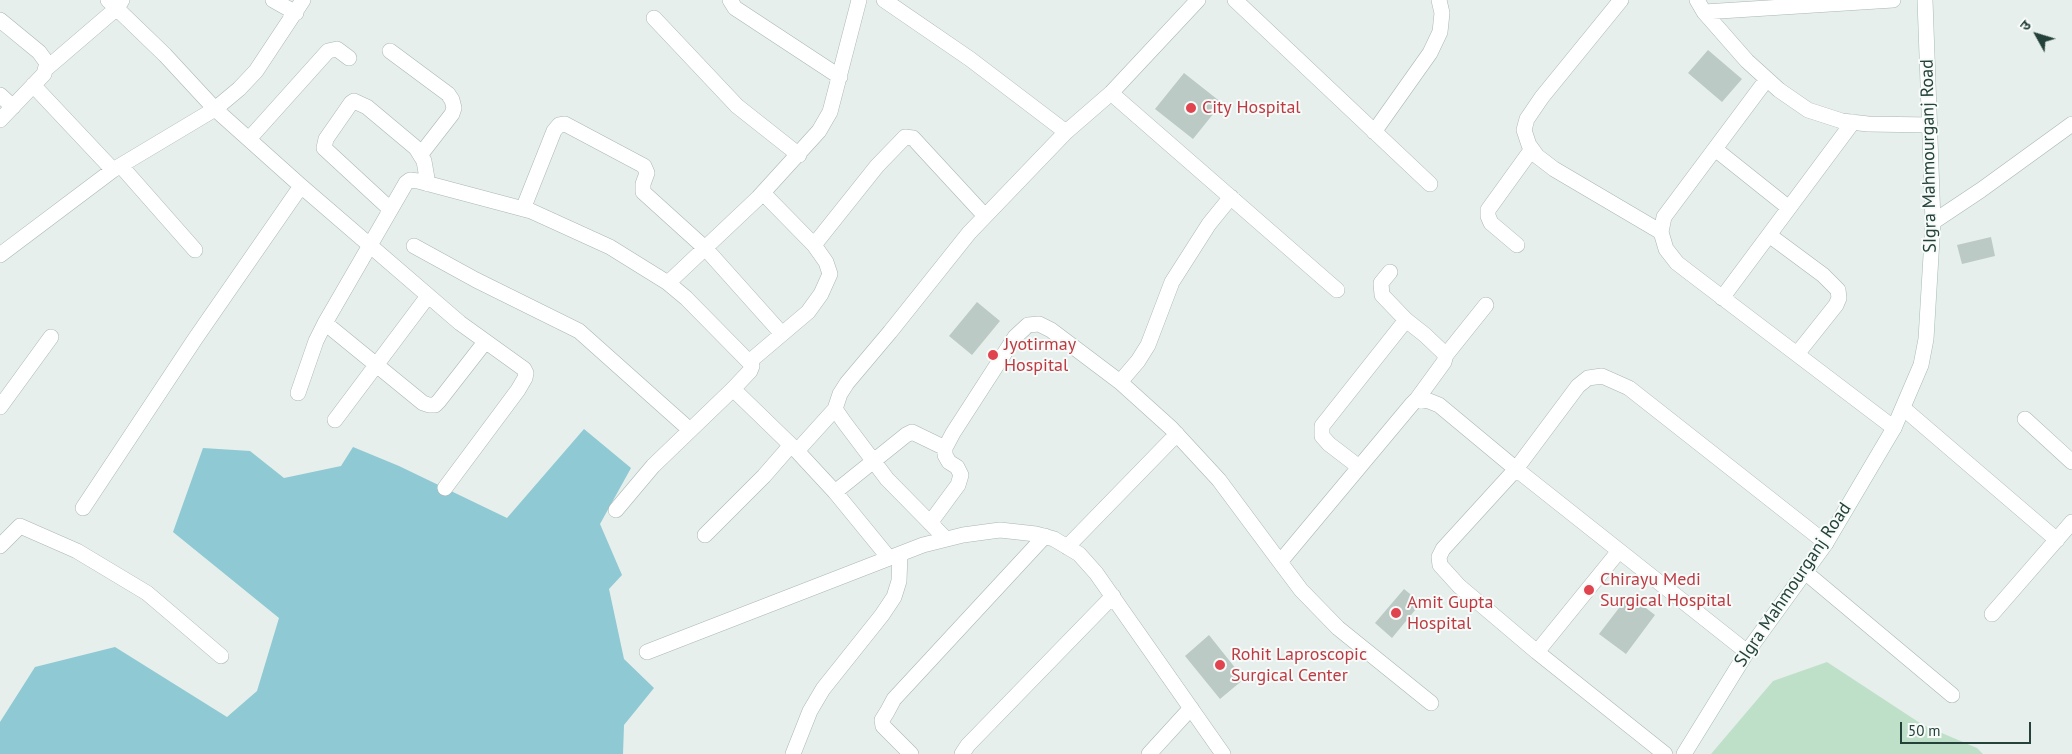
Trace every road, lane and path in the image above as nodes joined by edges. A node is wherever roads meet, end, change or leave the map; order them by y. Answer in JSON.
{"nodes":[{"id":1,"x":273,"y":0,"type":"edge"},
{"id":2,"x":730,"y":0,"type":"edge"},
{"id":3,"x":859,"y":0,"type":"edge"},
{"id":4,"x":884,"y":0,"type":"edge"},
{"id":5,"x":1198,"y":0,"type":"edge"},
{"id":6,"x":1235,"y":0,"type":"edge"},
{"id":7,"x":1439,"y":0,"type":"edge"},
{"id":8,"x":1620,"y":0,"type":"edge"},
{"id":9,"x":1893,"y":0,"type":"edge"},
{"id":10,"x":1925,"y":0,"type":"edge"},
{"id":11,"x":116,"y":3,"type":"edge"},
{"id":12,"x":299,"y":6,"type":"edge"},
{"id":13,"x":1700,"y":6,"type":"edge"},
{"id":14,"x":654,"y":18,"type":"dead end"},
{"id":15,"x":0,"y":20,"type":"edge"},
{"id":16,"x":390,"y":51,"type":"dead end"},
{"id":17,"x":349,"y":58,"type":"dead end"},
{"id":18,"x":47,"y":68,"type":"junction"},
{"id":19,"x":840,"y":77,"type":"junction"},
{"id":20,"x":1767,"y":79,"type":"junction"},
{"id":21,"x":33,"y":86,"type":"junction"},
{"id":22,"x":1111,"y":93,"type":"junction"},
{"id":23,"x":0,"y":94,"type":"edge"},
{"id":24,"x":13,"y":107,"type":"junction"},
{"id":25,"x":215,"y":109,"type":"junction"},
{"id":26,"x":0,"y":120,"type":"edge"},
{"id":27,"x":1853,"y":122,"type":"junction"},
{"id":28,"x":2072,"y":124,"type":"edge"},
{"id":29,"x":1930,"y":125,"type":"junction"},
{"id":30,"x":1066,"y":132,"type":"junction"},
{"id":31,"x":1374,"y":132,"type":"junction"},
{"id":32,"x":249,"y":139,"type":"junction"},
{"id":33,"x":1532,"y":149,"type":"junction"},
{"id":34,"x":1715,"y":149,"type":"junction"},
{"id":35,"x":421,"y":154,"type":"junction"},
{"id":36,"x":799,"y":155,"type":"junction"},
{"id":37,"x":117,"y":168,"type":"junction"},
{"id":38,"x":428,"y":184,"type":"junction"},
{"id":39,"x":1430,"y":184,"type":"dead end"},
{"id":40,"x":301,"y":186,"type":"junction"},
{"id":41,"x":763,"y":193,"type":"junction"},
{"id":42,"x":1231,"y":197,"type":"junction"},
{"id":43,"x":1788,"y":208,"type":"junction"},
{"id":44,"x":390,"y":209,"type":"junction"},
{"id":45,"x":523,"y":209,"type":"junction"},
{"id":46,"x":985,"y":216,"type":"junction"},
{"id":47,"x":1933,"y":222,"type":"junction"},
{"id":48,"x":1661,"y":232,"type":"junction"},
{"id":49,"x":1769,"y":235,"type":"junction"},
{"id":50,"x":1517,"y":244,"type":"dead end"},
{"id":51,"x":814,"y":245,"type":"junction"},
{"id":52,"x":414,"y":246,"type":"dead end"},
{"id":53,"x":370,"y":247,"type":"junction"},
{"id":54,"x":706,"y":249,"type":"junction"},
{"id":55,"x":195,"y":250,"type":"dead end"},
{"id":56,"x":0,"y":254,"type":"edge"},
{"id":57,"x":1390,"y":272,"type":"dead end"},
{"id":58,"x":668,"y":283,"type":"junction"},
{"id":59,"x":1337,"y":290,"type":"dead end"},
{"id":60,"x":428,"y":296,"type":"junction"},
{"id":61,"x":1722,"y":298,"type":"junction"},
{"id":62,"x":1486,"y":305,"type":"dead end"},
{"id":63,"x":1406,"y":320,"type":"junction"},
{"id":64,"x":325,"y":323,"type":"junction"},
{"id":65,"x":782,"y":334,"type":"junction"},
{"id":66,"x":50,"y":337,"type":"dead end"},
{"id":67,"x":485,"y":342,"type":"junction"},
{"id":68,"x":1797,"y":354,"type":"junction"},
{"id":69,"x":1446,"y":355,"type":"junction"},
{"id":70,"x":749,"y":362,"type":"junction"},
{"id":71,"x":375,"y":364,"type":"junction"},
{"id":72,"x":1120,"y":382,"type":"junction"},
{"id":73,"x":733,"y":389,"type":"junction"},
{"id":74,"x":298,"y":394,"type":"dead end"},
{"id":75,"x":1417,"y":399,"type":"junction"},
{"id":76,"x":0,"y":407,"type":"edge"},
{"id":77,"x":1903,"y":408,"type":"junction"},
{"id":78,"x":835,"y":409,"type":"junction"},
{"id":79,"x":2025,"y":419,"type":"dead end"},
{"id":80,"x":335,"y":420,"type":"dead end"},
{"id":81,"x":1894,"y":428,"type":"junction"},
{"id":82,"x":690,"y":430,"type":"junction"},
{"id":83,"x":1177,"y":434,"type":"junction"},
{"id":84,"x":794,"y":448,"type":"junction"},
{"id":85,"x":945,"y":448,"type":"junction"},
{"id":86,"x":873,"y":461,"type":"junction"},
{"id":87,"x":2072,"y":462,"type":"edge"},
{"id":88,"x":1359,"y":467,"type":"junction"},
{"id":89,"x":1516,"y":468,"type":"junction"},
{"id":90,"x":445,"y":488,"type":"dead end"},
{"id":91,"x":835,"y":492,"type":"junction"},
{"id":92,"x":83,"y":508,"type":"dead end"},
{"id":93,"x":616,"y":510,"type":"dead end"},
{"id":94,"x":2072,"y":522,"type":"edge"},
{"id":95,"x":930,"y":523,"type":"junction"},
{"id":96,"x":705,"y":535,"type":"dead end"},
{"id":97,"x":1045,"y":536,"type":"junction"},
{"id":98,"x":946,"y":539,"type":"junction"},
{"id":99,"x":2057,"y":540,"type":"junction"},
{"id":100,"x":1826,"y":542,"type":"junction"},
{"id":101,"x":0,"y":546,"type":"edge"},
{"id":102,"x":1067,"y":547,"type":"junction"},
{"id":103,"x":1619,"y":551,"type":"junction"},
{"id":104,"x":895,"y":556,"type":"junction"},
{"id":105,"x":1280,"y":562,"type":"junction"},
{"id":106,"x":1805,"y":572,"type":"junction"},
{"id":107,"x":1113,"y":596,"type":"junction"},
{"id":108,"x":1992,"y":614,"type":"dead end"},
{"id":109,"x":647,"y":652,"type":"dead end"},
{"id":110,"x":1537,"y":652,"type":"junction"},
{"id":111,"x":1747,"y":652,"type":"junction"},
{"id":112,"x":221,"y":656,"type":"dead end"},
{"id":113,"x":1952,"y":695,"type":"dead end"},
{"id":114,"x":1431,"y":703,"type":"dead end"},
{"id":115,"x":1191,"y":708,"type":"junction"},
{"id":116,"x":793,"y":754,"type":"edge"},
{"id":117,"x":911,"y":754,"type":"edge"},
{"id":118,"x":962,"y":754,"type":"edge"},
{"id":119,"x":1149,"y":754,"type":"edge"},
{"id":120,"x":1223,"y":754,"type":"edge"},
{"id":121,"x":1665,"y":754,"type":"edge"},
{"id":122,"x":1684,"y":754,"type":"edge"}],
"edges":[{"from":1,"to":12,"type":"street"},
{"from":2,"to":19,"type":"street"},
{"from":3,"to":19,"type":"street"},
{"from":4,"to":30,"type":"street"},
{"from":5,"to":22,"type":"street"},
{"from":6,"to":31,"type":"street"},
{"from":7,"to":31,"type":"street"},
{"from":8,"to":33,"type":"street"},
{"from":9,"to":13,"type":"street"},
{"from":10,"to":29,"type":"street","name":"SIgra Mahmourganj Road"},
{"from":11,"to":18,"type":"street"},
{"from":11,"to":25,"type":"street"},
{"from":12,"to":25,"type":"street"},
{"from":13,"to":20,"type":"street"},
{"from":14,"to":36,"type":"street"},
{"from":15,"to":18,"type":"street"},
{"from":16,"to":35,"type":"street"},
{"from":17,"to":32,"type":"street"},
{"from":18,"to":21,"type":"street"},
{"from":19,"to":36,"type":"street"},
{"from":20,"to":27,"type":"street"},
{"from":20,"to":34,"type":"street"},
{"from":21,"to":24,"type":"street"},
{"from":21,"to":37,"type":"street"},
{"from":22,"to":30,"type":"street"},
{"from":22,"to":42,"type":"street"},
{"from":23,"to":24,"type":"street"},
{"from":24,"to":26,"type":"street"},
{"from":25,"to":32,"type":"street"},
{"from":25,"to":37,"type":"street"},
{"from":27,"to":29,"type":"street"},
{"from":27,"to":43,"type":"street"},
{"from":28,"to":47,"type":"street"},
{"from":29,"to":47,"type":"street","name":"SIgra Mahmourganj Road"},
{"from":30,"to":46,"type":"street"},
{"from":31,"to":39,"type":"street"},
{"from":32,"to":40,"type":"street"},
{"from":33,"to":48,"type":"street"},
{"from":33,"to":50,"type":"street"},
{"from":34,"to":43,"type":"street"},
{"from":34,"to":48,"type":"street"},
{"from":35,"to":38,"type":"street"},
{"from":35,"to":44,"type":"street"},
{"from":36,"to":41,"type":"street"},
{"from":37,"to":55,"type":"street"},
{"from":37,"to":56,"type":"street"},
{"from":38,"to":44,"type":"street"},
{"from":38,"to":45,"type":"street"},
{"from":40,"to":53,"type":"street"},
{"from":40,"to":92,"type":"street"},
{"from":41,"to":51,"type":"street"},
{"from":41,"to":54,"type":"street"},
{"from":42,"to":59,"type":"street"},
{"from":42,"to":72,"type":"street"},
{"from":43,"to":49,"type":"street"},
{"from":44,"to":53,"type":"street"},
{"from":45,"to":54,"type":"street"},
{"from":45,"to":58,"type":"street"},
{"from":46,"to":51,"type":"street"},
{"from":46,"to":78,"type":"street"},
{"from":47,"to":77,"type":"street","name":"SIgra Mahmourganj Road"},
{"from":48,"to":61,"type":"street"},
{"from":49,"to":61,"type":"street"},
{"from":49,"to":68,"type":"street"},
{"from":51,"to":65,"type":"street"},
{"from":52,"to":82,"type":"street"},
{"from":53,"to":60,"type":"street"},
{"from":53,"to":64,"type":"street"},
{"from":54,"to":58,"type":"street"},
{"from":54,"to":65,"type":"street"},
{"from":57,"to":63,"type":"street"},
{"from":58,"to":70,"type":"street"},
{"from":60,"to":67,"type":"street"},
{"from":60,"to":71,"type":"street"},
{"from":61,"to":68,"type":"street"},
{"from":62,"to":69,"type":"street"},
{"from":63,"to":69,"type":"street"},
{"from":63,"to":88,"type":"street"},
{"from":64,"to":71,"type":"street"},
{"from":64,"to":74,"type":"street"},
{"from":65,"to":70,"type":"street"},
{"from":66,"to":76,"type":"street"},
{"from":67,"to":71,"type":"street"},
{"from":67,"to":90,"type":"street"},
{"from":68,"to":81,"type":"street"},
{"from":69,"to":75,"type":"street"},
{"from":70,"to":73,"type":"street"},
{"from":71,"to":80,"type":"street"},
{"from":72,"to":83,"type":"street"},
{"from":72,"to":85,"type":"street"},
{"from":73,"to":82,"type":"street"},
{"from":73,"to":84,"type":"street"},
{"from":75,"to":88,"type":"street"},
{"from":75,"to":89,"type":"street"},
{"from":77,"to":81,"type":"street","name":"SIgra Mahmourganj Road"},
{"from":77,"to":99,"type":"street"},
{"from":78,"to":84,"type":"street"},
{"from":78,"to":86,"type":"street"},
{"from":79,"to":87,"type":"street"},
{"from":81,"to":100,"type":"street","name":"SIgra Mahmourganj Road"},
{"from":82,"to":93,"type":"street"},
{"from":83,"to":102,"type":"street"},
{"from":83,"to":105,"type":"street"},
{"from":84,"to":91,"type":"street"},
{"from":84,"to":96,"type":"street"},
{"from":85,"to":86,"type":"street"},
{"from":85,"to":95,"type":"street"},
{"from":86,"to":91,"type":"street"},
{"from":86,"to":95,"type":"street"},
{"from":88,"to":105,"type":"street"},
{"from":89,"to":100,"type":"street"},
{"from":89,"to":103,"type":"street"},
{"from":89,"to":110,"type":"street"},
{"from":91,"to":104,"type":"street"},
{"from":94,"to":99,"type":"street"},
{"from":95,"to":98,"type":"street"},
{"from":97,"to":98,"type":"street"},
{"from":97,"to":102,"type":"street"},
{"from":97,"to":117,"type":"street"},
{"from":98,"to":104,"type":"street"},
{"from":99,"to":108,"type":"street"},
{"from":100,"to":106,"type":"street","name":"SIgra Mahmourganj Road"},
{"from":101,"to":112,"type":"street"},
{"from":102,"to":107,"type":"street"},
{"from":103,"to":110,"type":"street"},
{"from":103,"to":111,"type":"street"},
{"from":104,"to":109,"type":"street"},
{"from":104,"to":116,"type":"street"},
{"from":105,"to":114,"type":"street"},
{"from":106,"to":111,"type":"street","name":"SIgra Mahmourganj Road"},
{"from":106,"to":113,"type":"street"},
{"from":107,"to":115,"type":"street"},
{"from":107,"to":118,"type":"street"},
{"from":110,"to":121,"type":"street"},
{"from":111,"to":122,"type":"street","name":"SIgra Mahmourganj Road"},
{"from":115,"to":119,"type":"street"},
{"from":115,"to":120,"type":"street"}]}
